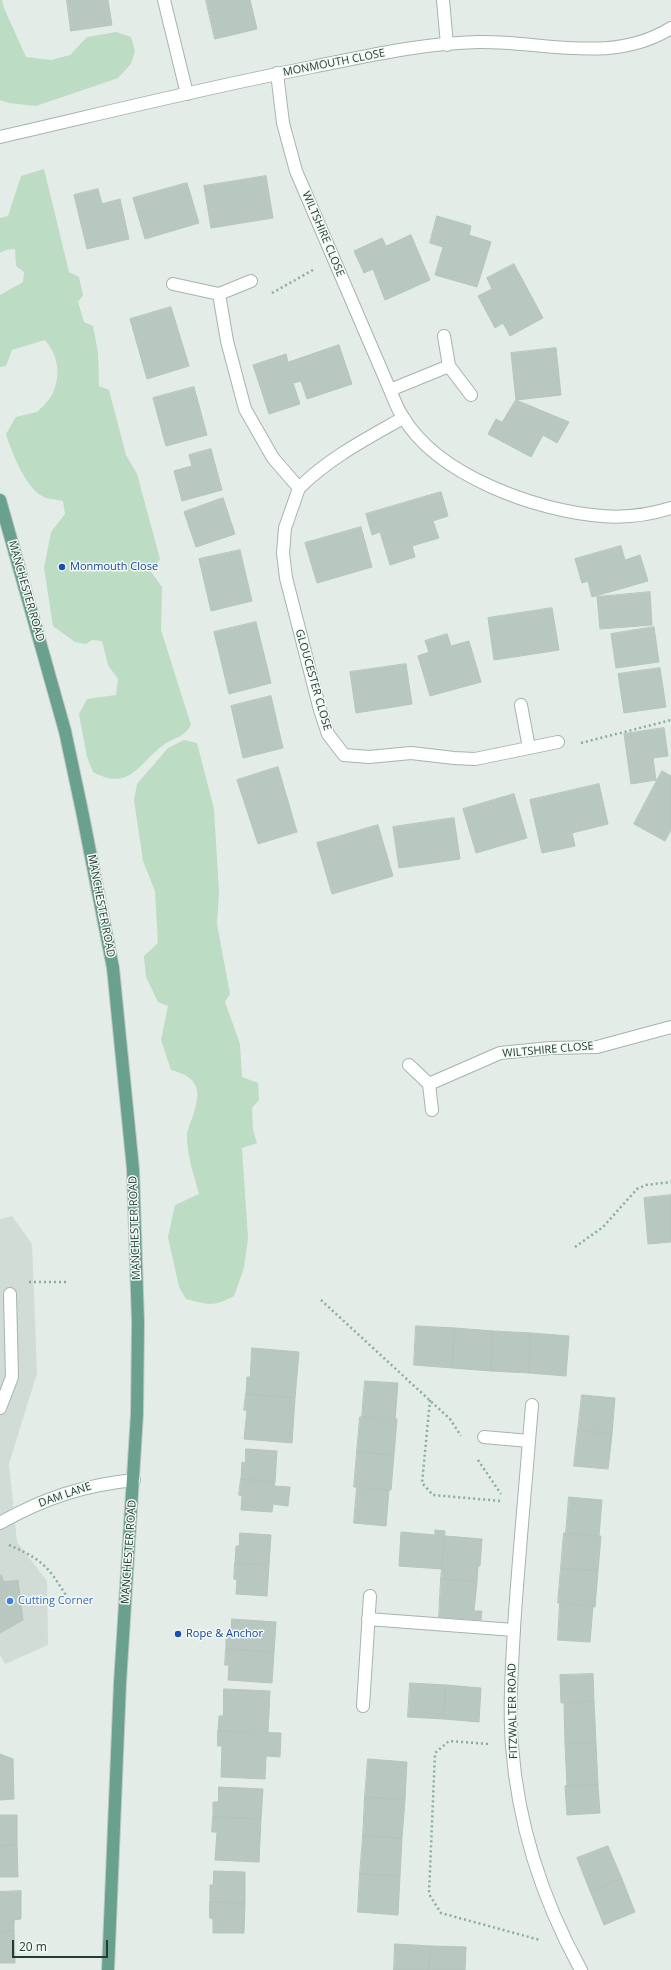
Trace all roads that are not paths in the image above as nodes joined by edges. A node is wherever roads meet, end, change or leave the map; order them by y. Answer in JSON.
{"nodes":[{"id":1,"x":164,"y":0,"type":"edge"},
{"id":2,"x":443,"y":0,"type":"edge"},
{"id":3,"x":671,"y":28,"type":"edge"},
{"id":4,"x":448,"y":45,"type":"junction"},
{"id":5,"x":277,"y":74,"type":"junction"},
{"id":6,"x":187,"y":94,"type":"junction"},
{"id":7,"x":0,"y":137,"type":"edge"},
{"id":8,"x":251,"y":281,"type":"road end"},
{"id":9,"x":173,"y":284,"type":"dead end"},
{"id":10,"x":219,"y":294,"type":"junction"},
{"id":11,"x":444,"y":336,"type":"dead end"},
{"id":12,"x":449,"y":366,"type":"junction"},
{"id":13,"x":390,"y":390,"type":"junction"},
{"id":14,"x":471,"y":395,"type":"dead end"},
{"id":15,"x":403,"y":418,"type":"junction"},
{"id":16,"x":299,"y":488,"type":"junction"},
{"id":17,"x":0,"y":500,"type":"edge"},
{"id":18,"x":671,"y":508,"type":"edge"},
{"id":19,"x":521,"y":705,"type":"dead end"},
{"id":20,"x":558,"y":742,"type":"road end"},
{"id":21,"x":529,"y":748,"type":"junction"},
{"id":22,"x":671,"y":1027,"type":"edge"},
{"id":23,"x":410,"y":1065,"type":"dead end"},
{"id":24,"x":429,"y":1084,"type":"junction"},
{"id":25,"x":432,"y":1110,"type":"dead end"},
{"id":26,"x":10,"y":1294,"type":"road end"},
{"id":27,"x":532,"y":1405,"type":"dead end"},
{"id":28,"x":0,"y":1408,"type":"edge"},
{"id":29,"x":484,"y":1437,"type":"dead end"},
{"id":30,"x":529,"y":1441,"type":"junction"},
{"id":31,"x":134,"y":1480,"type":"junction"},
{"id":32,"x":0,"y":1523,"type":"edge"},
{"id":33,"x":370,"y":1596,"type":"dead end"},
{"id":34,"x":368,"y":1619,"type":"junction"},
{"id":35,"x":514,"y":1630,"type":"junction"},
{"id":36,"x":363,"y":1706,"type":"dead end"},
{"id":37,"x":108,"y":1970,"type":"edge"},
{"id":38,"x":581,"y":1970,"type":"edge"}],
"edges":[{"from":1,"to":6,"type":"street"},
{"from":2,"to":4,"type":"street"},
{"from":3,"to":4,"type":"street","name":"MONMOUTH CLOSE"},
{"from":4,"to":5,"type":"street","name":"MONMOUTH CLOSE"},
{"from":5,"to":6,"type":"street","name":"MONMOUTH CLOSE"},
{"from":5,"to":13,"type":"street","name":"WILTSHIRE CLOSE"},
{"from":6,"to":7,"type":"street","name":"MONMOUTH CLOSE"},
{"from":8,"to":10,"type":"street"},
{"from":9,"to":10,"type":"street"},
{"from":10,"to":16,"type":"street"},
{"from":11,"to":12,"type":"street"},
{"from":12,"to":13,"type":"street"},
{"from":12,"to":14,"type":"street"},
{"from":13,"to":15,"type":"street","name":"WILTSHIRE CLOSE"},
{"from":15,"to":16,"type":"street","name":"GLOUCESTER CLOSE"},
{"from":15,"to":18,"type":"street","name":"WILTSHIRE CLOSE"},
{"from":16,"to":21,"type":"street","name":"GLOUCESTER CLOSE"},
{"from":17,"to":31,"type":"main road","name":"MANCHESTER ROAD"},
{"from":19,"to":21,"type":"street"},
{"from":20,"to":21,"type":"street","name":"GLOUCESTER CLOSE"},
{"from":22,"to":24,"type":"street","name":"WILTSHIRE CLOSE"},
{"from":23,"to":24,"type":"street"},
{"from":24,"to":25,"type":"street"},
{"from":26,"to":28,"type":"street"},
{"from":27,"to":30,"type":"street","name":"FITZWALTER ROAD"},
{"from":29,"to":30,"type":"street"},
{"from":30,"to":35,"type":"street","name":"FITZWALTER ROAD"},
{"from":31,"to":32,"type":"street","name":"DAM LANE"},
{"from":31,"to":37,"type":"main road","name":"MANCHESTER ROAD"},
{"from":33,"to":34,"type":"street"},
{"from":34,"to":35,"type":"street"},
{"from":34,"to":36,"type":"street"},
{"from":35,"to":38,"type":"street","name":"FITZWALTER ROAD"}]}
